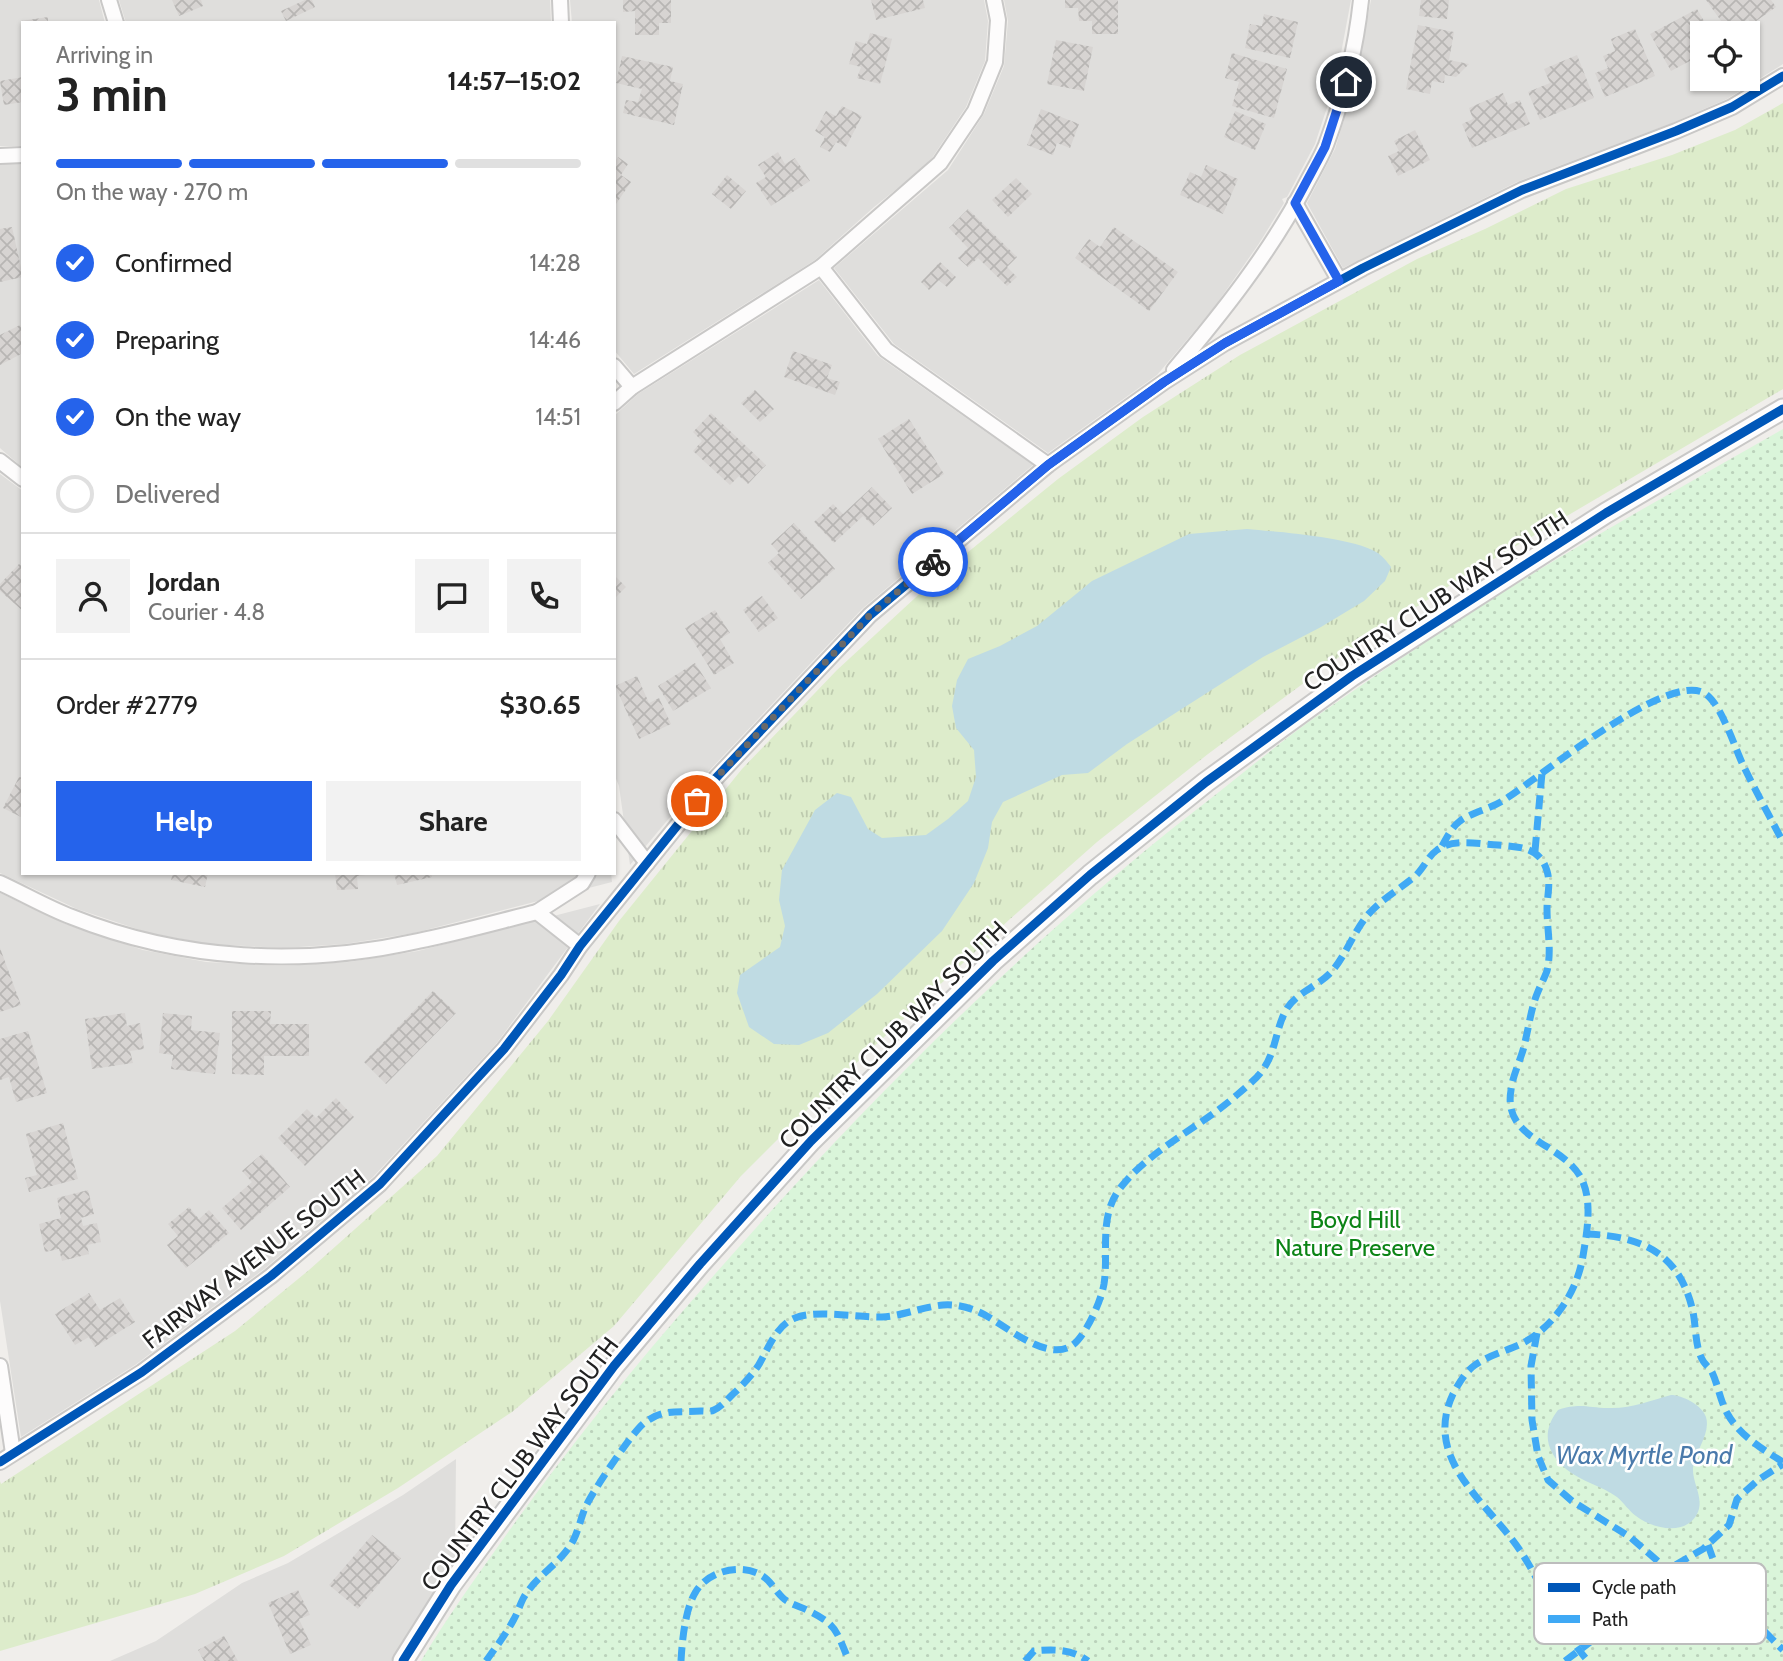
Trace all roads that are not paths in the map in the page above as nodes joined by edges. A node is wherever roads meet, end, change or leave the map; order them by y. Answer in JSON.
{"nodes":[{"id":1,"x":109,"y":0,"type":"edge"},
{"id":2,"x":560,"y":0,"type":"edge"},
{"id":3,"x":994,"y":0,"type":"edge"},
{"id":4,"x":1361,"y":0,"type":"edge"},
{"id":5,"x":115,"y":21,"type":"edge"},
{"id":6,"x":561,"y":21,"type":"edge"},
{"id":7,"x":1783,"y":76,"type":"edge"},
{"id":8,"x":21,"y":155,"type":"edge"},
{"id":9,"x":0,"y":156,"type":"edge"},
{"id":10,"x":1295,"y":203,"type":"junction"},
{"id":11,"x":821,"y":267,"type":"junction"},
{"id":12,"x":1339,"y":281,"type":"junction"},
{"id":13,"x":616,"y":368,"type":"edge"},
{"id":14,"x":1164,"y":382,"type":"junction"},
{"id":15,"x":632,"y":387,"type":"junction"},
{"id":16,"x":616,"y":401,"type":"edge"},
{"id":17,"x":1783,"y":410,"type":"edge"},
{"id":18,"x":0,"y":461,"type":"edge"},
{"id":19,"x":1048,"y":465,"type":"junction"},
{"id":20,"x":21,"y":477,"type":"edge"},
{"id":21,"x":616,"y":823,"type":"edge"},
{"id":22,"x":647,"y":863,"type":"junction"},
{"id":23,"x":587,"y":875,"type":"edge"},
{"id":24,"x":0,"y":883,"type":"edge"},
{"id":25,"x":537,"y":912,"type":"junction"},
{"id":26,"x":580,"y":946,"type":"junction"},
{"id":27,"x":0,"y":1366,"type":"edge"},
{"id":28,"x":13,"y":1453,"type":"junction"},
{"id":29,"x":0,"y":1462,"type":"edge"},
{"id":30,"x":403,"y":1661,"type":"edge"}],
"edges":[{"from":1,"to":5,"type":"street"},
{"from":2,"to":6,"type":"street"},
{"from":3,"to":11,"type":"street"},
{"from":4,"to":10,"type":"street"},
{"from":7,"to":12,"type":"street","name":"FAIRWAY AVENUE SOUTH"},
{"from":8,"to":9,"type":"street"},
{"from":10,"to":12,"type":"street"},
{"from":10,"to":14,"type":"street"},
{"from":11,"to":15,"type":"street"},
{"from":11,"to":19,"type":"street"},
{"from":12,"to":14,"type":"street","name":"FAIRWAY AVENUE SOUTH"},
{"from":13,"to":15,"type":"street"},
{"from":14,"to":19,"type":"street","name":"FAIRWAY AVENUE SOUTH"},
{"from":15,"to":16,"type":"street"},
{"from":17,"to":30,"type":"street","name":"COUNTRY CLUB WAY SOUTH"},
{"from":18,"to":20,"type":"street"},
{"from":19,"to":22,"type":"street","name":"FAIRWAY AVENUE SOUTH"},
{"from":21,"to":22,"type":"street"},
{"from":22,"to":26,"type":"street","name":"FAIRWAY AVENUE SOUTH"},
{"from":23,"to":25,"type":"street"},
{"from":24,"to":25,"type":"street"},
{"from":25,"to":26,"type":"street"},
{"from":26,"to":28,"type":"street","name":"FAIRWAY AVENUE SOUTH"},
{"from":27,"to":28,"type":"street"},
{"from":28,"to":29,"type":"street","name":"FAIRWAY AVENUE SOUTH"}]}
